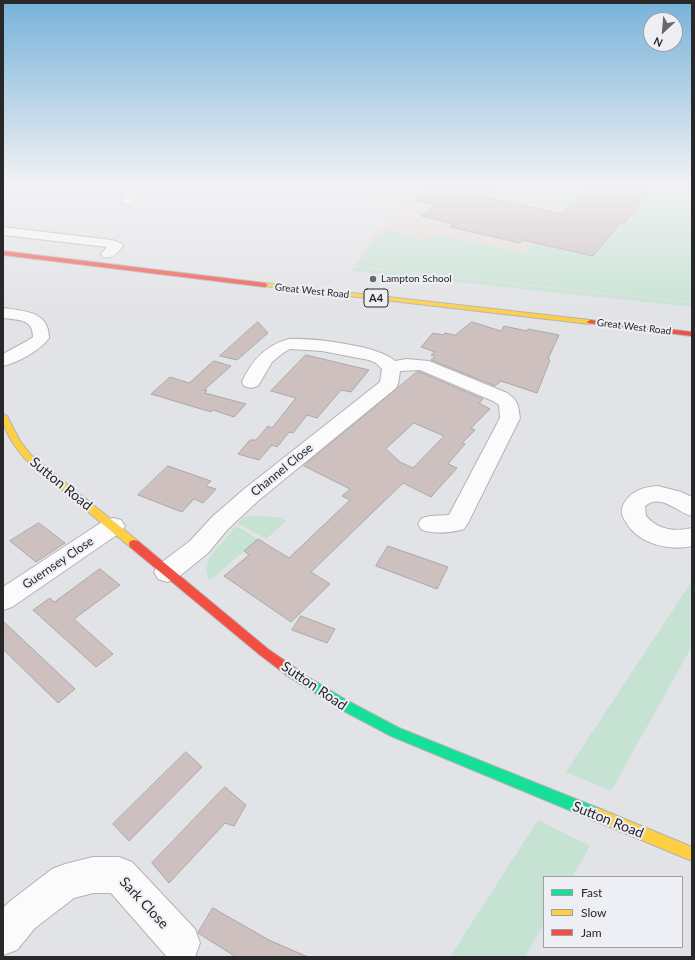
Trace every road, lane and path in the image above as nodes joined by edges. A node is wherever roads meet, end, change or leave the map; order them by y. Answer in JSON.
{"nodes":[{"id":1,"x":3,"y":231,"type":"edge"},
{"id":2,"x":3,"y":252,"type":"edge"},
{"id":3,"x":110,"y":253,"type":"dead end"},
{"id":4,"x":3,"y":313,"type":"edge"},
{"id":5,"x":692,"y":334,"type":"edge"},
{"id":6,"x":3,"y":362,"type":"edge"},
{"id":7,"x":391,"y":367,"type":"junction"},
{"id":8,"x":251,"y":382,"type":"dead end"},
{"id":9,"x":3,"y":416,"type":"edge"},
{"id":10,"x":692,"y":508,"type":"edge"},
{"id":11,"x":430,"y":524,"type":"dead end"},
{"id":12,"x":113,"y":526,"type":"junction"},
{"id":13,"x":692,"y":537,"type":"edge"},
{"id":14,"x":167,"y":572,"type":"junction"},
{"id":15,"x":3,"y":600,"type":"edge"},
{"id":16,"x":692,"y":854,"type":"edge"},
{"id":17,"x":3,"y":936,"type":"edge"},
{"id":18,"x":181,"y":942,"type":"dead end"}],
"edges":[{"from":1,"to":3,"type":"street"},
{"from":2,"to":5,"type":"main road","name":"Great West Road","number":"A4"},
{"from":4,"to":6,"type":"street"},
{"from":7,"to":8,"type":"street"},
{"from":7,"to":11,"type":"street"},
{"from":7,"to":14,"type":"street","name":"Channel Close"},
{"from":9,"to":12,"type":"main road","name":"Sutton Road"},
{"from":10,"to":13,"type":"street"},
{"from":12,"to":14,"type":"main road","name":"Sutton Road"},
{"from":12,"to":15,"type":"street","name":"Guernsey Close"},
{"from":14,"to":16,"type":"main road","name":"Sutton Road"},
{"from":17,"to":18,"type":"street","name":"Sark Close"}]}
